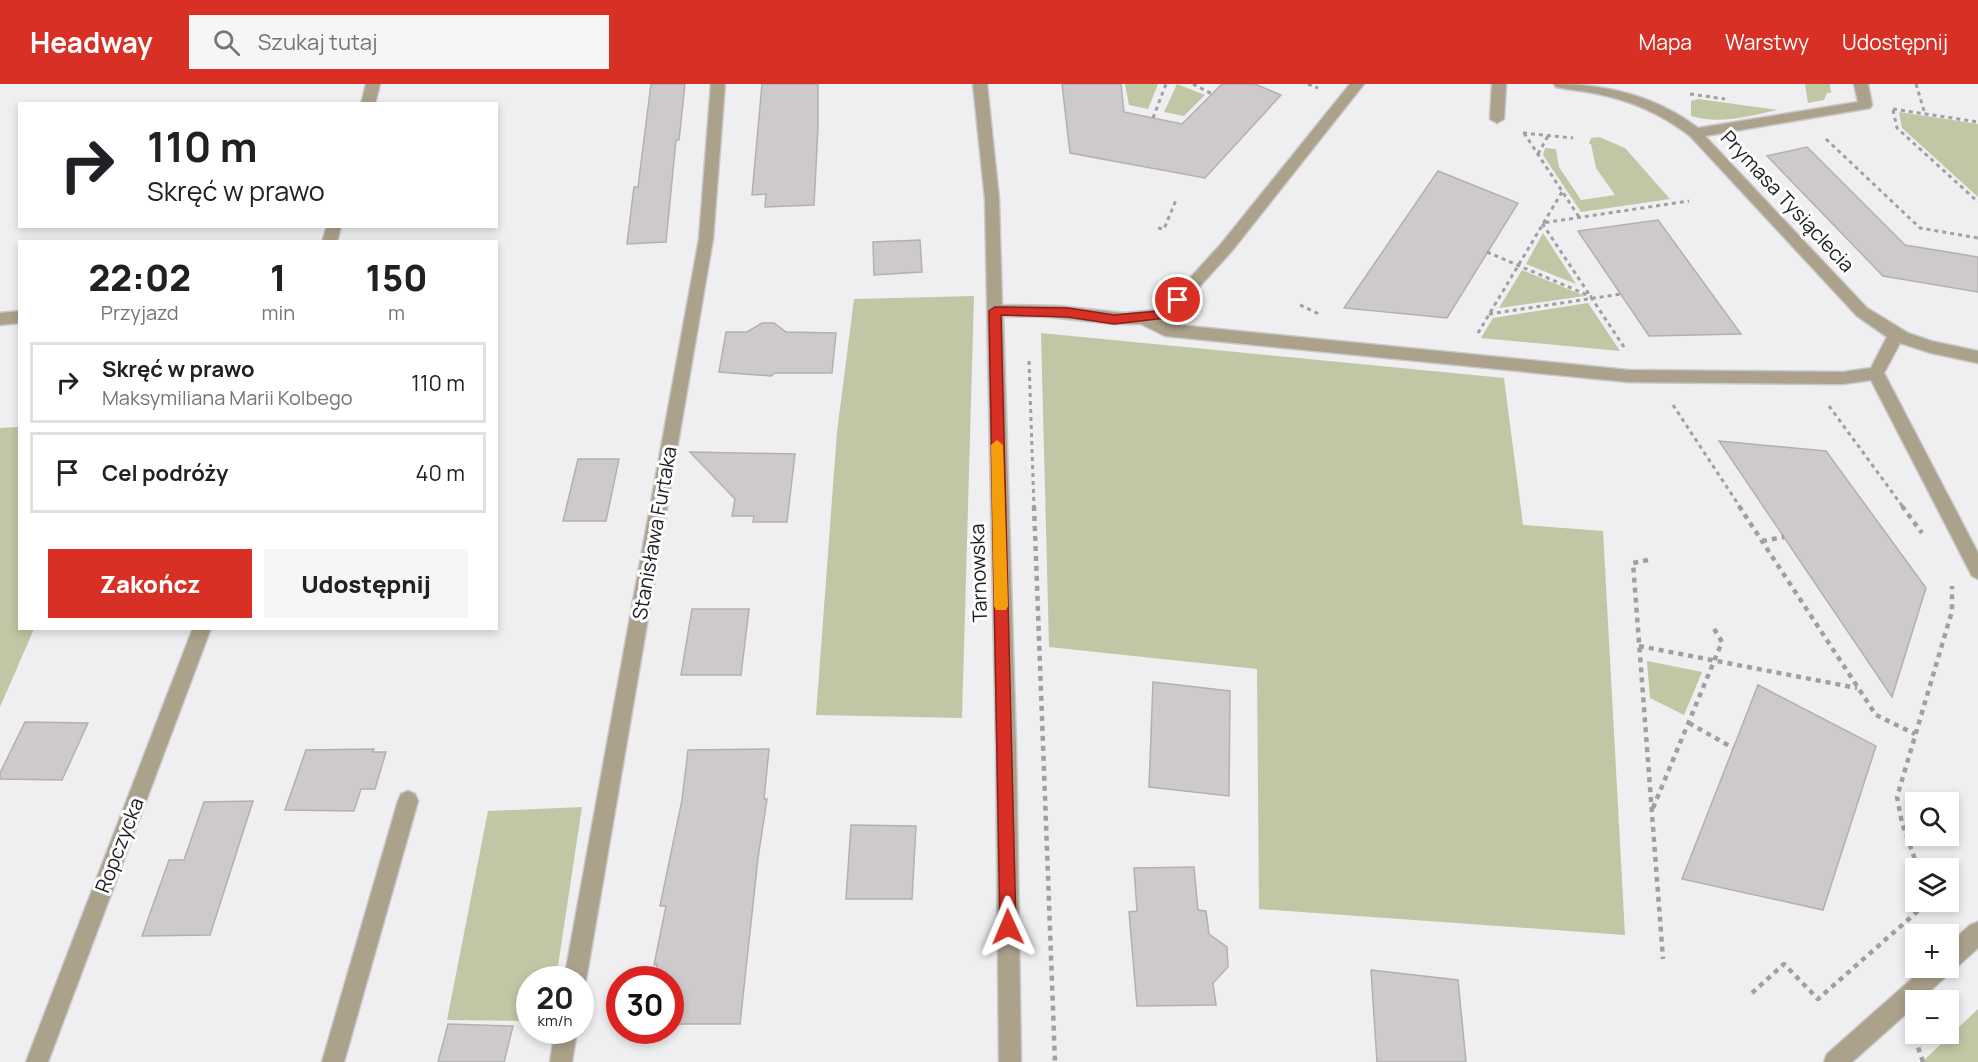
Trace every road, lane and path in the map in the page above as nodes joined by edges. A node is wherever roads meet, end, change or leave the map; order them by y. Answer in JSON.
{"nodes":[{"id":1,"x":373,"y":84,"type":"edge"},
{"id":2,"x":718,"y":84,"type":"edge"},
{"id":3,"x":980,"y":84,"type":"edge"},
{"id":4,"x":1166,"y":84,"type":"edge"},
{"id":5,"x":1193,"y":84,"type":"edge"},
{"id":6,"x":1308,"y":84,"type":"edge"},
{"id":7,"x":1357,"y":84,"type":"edge"},
{"id":8,"x":1499,"y":84,"type":"edge"},
{"id":9,"x":1561,"y":84,"type":"edge"},
{"id":10,"x":1861,"y":84,"type":"edge"},
{"id":11,"x":1916,"y":84,"type":"edge"},
{"id":12,"x":1318,"y":88,"type":"dead end"},
{"id":13,"x":1212,"y":94,"type":"dead end"},
{"id":14,"x":368,"y":102,"type":"edge"},
{"id":15,"x":1865,"y":105,"type":"junction"},
{"id":16,"x":1893,"y":110,"type":"junction"},
{"id":17,"x":1925,"y":114,"type":"junction"},
{"id":18,"x":1154,"y":118,"type":"dead end"},
{"id":19,"x":1497,"y":118,"type":"dead end"},
{"id":20,"x":1978,"y":122,"type":"edge"},
{"id":21,"x":1695,"y":133,"type":"junction"},
{"id":22,"x":1548,"y":136,"type":"junction"},
{"id":23,"x":1573,"y":138,"type":"dead end"},
{"id":24,"x":1825,"y":138,"type":"dead end"},
{"id":25,"x":1538,"y":154,"type":"junction"},
{"id":26,"x":1562,"y":192,"type":"junction"},
{"id":27,"x":1176,"y":200,"type":"dead end"},
{"id":28,"x":1689,"y":201,"type":"dead end"},
{"id":29,"x":1978,"y":202,"type":"edge"},
{"id":30,"x":1579,"y":217,"type":"junction"},
{"id":31,"x":1542,"y":223,"type":"junction"},
{"id":32,"x":1158,"y":228,"type":"dead end"},
{"id":33,"x":1978,"y":238,"type":"edge"},
{"id":34,"x":1487,"y":252,"type":"dead end"},
{"id":35,"x":1518,"y":266,"type":"junction"},
{"id":36,"x":1621,"y":294,"type":"dead end"},
{"id":37,"x":1592,"y":298,"type":"junction"},
{"id":38,"x":995,"y":311,"type":"junction"},
{"id":39,"x":1028,"y":311,"type":"junction"},
{"id":40,"x":1488,"y":314,"type":"junction"},
{"id":41,"x":18,"y":317,"type":"edge"},
{"id":42,"x":1144,"y":318,"type":"junction"},
{"id":43,"x":0,"y":319,"type":"edge"},
{"id":44,"x":1895,"y":336,"type":"junction"},
{"id":45,"x":1474,"y":340,"type":"dead end"},
{"id":46,"x":1629,"y":356,"type":"dead end"},
{"id":47,"x":1978,"y":357,"type":"edge"},
{"id":48,"x":1876,"y":373,"type":"junction"},
{"id":49,"x":1671,"y":402,"type":"dead end"},
{"id":50,"x":1827,"y":402,"type":"dead end"},
{"id":51,"x":1784,"y":537,"type":"dead end"},
{"id":52,"x":1762,"y":541,"type":"junction"},
{"id":53,"x":1929,"y":541,"type":"dead end"},
{"id":54,"x":1648,"y":560,"type":"dead end"},
{"id":55,"x":1978,"y":571,"type":"edge"},
{"id":56,"x":1951,"y":581,"type":"dead end"},
{"id":57,"x":1713,"y":627,"type":"dead end"},
{"id":58,"x":201,"y":630,"type":"edge"},
{"id":59,"x":1639,"y":646,"type":"junction"},
{"id":60,"x":1715,"y":661,"type":"junction"},
{"id":61,"x":1858,"y":688,"type":"junction"},
{"id":62,"x":1689,"y":723,"type":"junction"},
{"id":63,"x":1915,"y":734,"type":"junction"},
{"id":64,"x":1733,"y":748,"type":"dead end"},
{"id":65,"x":408,"y":801,"type":"dead end"},
{"id":66,"x":1652,"y":811,"type":"junction"},
{"id":67,"x":1914,"y":858,"type":"edge"},
{"id":68,"x":1917,"y":912,"type":"edge"},
{"id":69,"x":1978,"y":933,"type":"edge"},
{"id":70,"x":1959,"y":950,"type":"edge"},
{"id":71,"x":1663,"y":959,"type":"dead end"},
{"id":72,"x":577,"y":966,"type":"edge"},
{"id":73,"x":1929,"y":978,"type":"edge"},
{"id":74,"x":1752,"y":993,"type":"dead end"},
{"id":75,"x":564,"y":1044,"type":"edge"},
{"id":76,"x":1917,"y":1044,"type":"edge"},
{"id":77,"x":36,"y":1062,"type":"edge"},
{"id":78,"x":333,"y":1062,"type":"edge"},
{"id":79,"x":561,"y":1062,"type":"edge"},
{"id":80,"x":1010,"y":1062,"type":"edge"},
{"id":81,"x":1055,"y":1062,"type":"edge"},
{"id":82,"x":1835,"y":1062,"type":"edge"},
{"id":83,"x":1923,"y":1062,"type":"edge"}],
"edges":[{"from":1,"to":14,"type":"street"},
{"from":2,"to":72,"type":"street","name":"Stanisława Furtaka"},
{"from":3,"to":38,"type":"street","name":"Tarnowska"},
{"from":4,"to":18,"type":"path"},
{"from":5,"to":13,"type":"path"},
{"from":6,"to":12,"type":"path"},
{"from":7,"to":42,"type":"street"},
{"from":8,"to":19,"type":"street"},
{"from":9,"to":21,"type":"street","name":"Prymasa Tysiąclecia"},
{"from":10,"to":15,"type":"street"},
{"from":11,"to":17,"type":"path"},
{"from":15,"to":16,"type":"path"},
{"from":15,"to":21,"type":"street"},
{"from":16,"to":17,"type":"path"},
{"from":16,"to":29,"type":"path"},
{"from":17,"to":20,"type":"path"},
{"from":21,"to":44,"type":"street","name":"Prymasa Tysiąclecia"},
{"from":22,"to":23,"type":"path"},
{"from":22,"to":25,"type":"path"},
{"from":22,"to":25,"type":"path"},
{"from":24,"to":33,"type":"path"},
{"from":25,"to":26,"type":"path"},
{"from":26,"to":30,"type":"path"},
{"from":26,"to":31,"type":"path"},
{"from":27,"to":32,"type":"path"},
{"from":28,"to":30,"type":"path"},
{"from":30,"to":31,"type":"path"},
{"from":31,"to":35,"type":"path"},
{"from":31,"to":37,"type":"path"},
{"from":34,"to":35,"type":"path"},
{"from":35,"to":37,"type":"path"},
{"from":35,"to":40,"type":"path"},
{"from":36,"to":37,"type":"path"},
{"from":37,"to":40,"type":"path"},
{"from":37,"to":46,"type":"path"},
{"from":38,"to":39,"type":"street"},
{"from":38,"to":80,"type":"street","name":"Tarnowska"},
{"from":39,"to":42,"type":"street"},
{"from":39,"to":81,"type":"path"},
{"from":40,"to":45,"type":"path"},
{"from":41,"to":43,"type":"street"},
{"from":42,"to":48,"type":"street"},
{"from":44,"to":47,"type":"street","name":"Prymasa Tysiąclecia"},
{"from":44,"to":48,"type":"street"},
{"from":48,"to":55,"type":"street"},
{"from":49,"to":52,"type":"path"},
{"from":50,"to":53,"type":"path"},
{"from":51,"to":52,"type":"path"},
{"from":52,"to":61,"type":"path"},
{"from":54,"to":59,"type":"path"},
{"from":56,"to":63,"type":"path"},
{"from":57,"to":60,"type":"path"},
{"from":58,"to":77,"type":"street","name":"Ropczycka"},
{"from":59,"to":60,"type":"path"},
{"from":59,"to":66,"type":"path"},
{"from":60,"to":61,"type":"path"},
{"from":60,"to":62,"type":"path"},
{"from":61,"to":63,"type":"path"},
{"from":62,"to":64,"type":"path"},
{"from":62,"to":66,"type":"path"},
{"from":63,"to":67,"type":"path"},
{"from":65,"to":78,"type":"street"},
{"from":66,"to":71,"type":"path"},
{"from":68,"to":74,"type":"path"},
{"from":69,"to":70,"type":"street"},
{"from":73,"to":82,"type":"street"},
{"from":75,"to":79,"type":"street"},
{"from":76,"to":83,"type":"path"}]}
